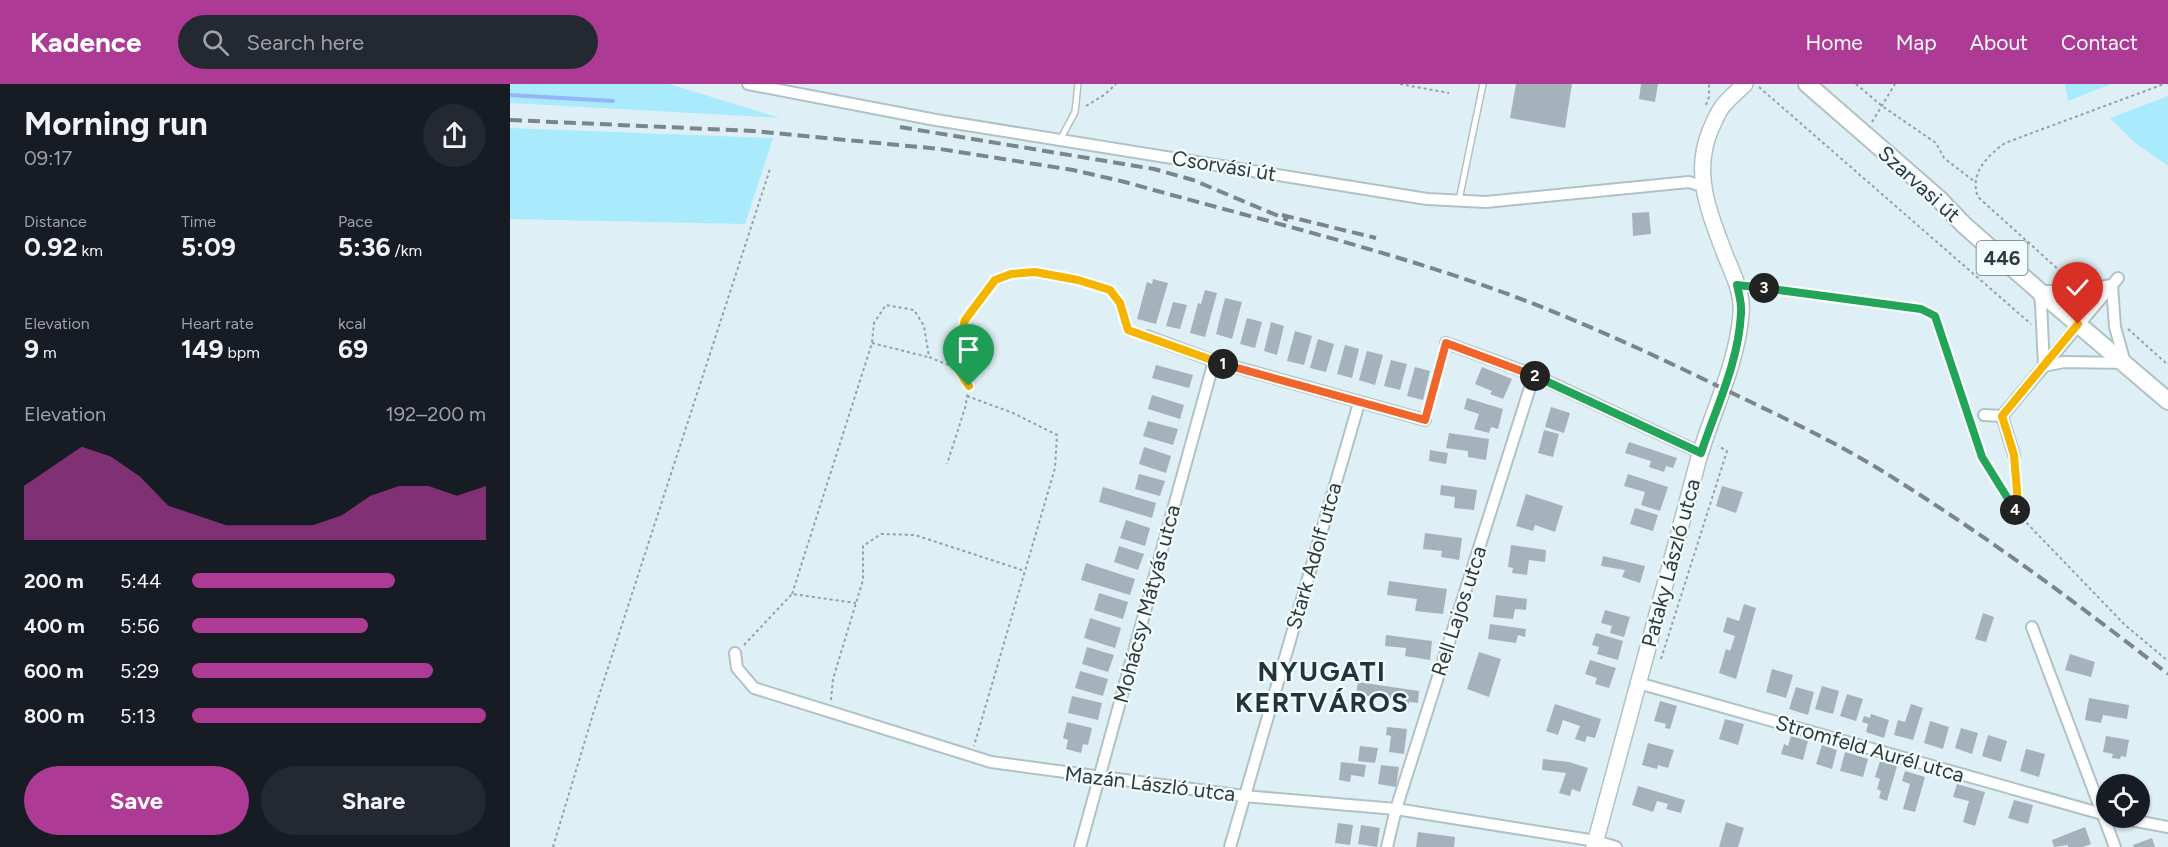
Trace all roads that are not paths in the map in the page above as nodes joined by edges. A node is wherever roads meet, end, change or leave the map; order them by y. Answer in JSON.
{"nodes":[{"id":1,"x":748,"y":84,"type":"edge"},
{"id":2,"x":1078,"y":84,"type":"edge"},
{"id":3,"x":1483,"y":84,"type":"edge"},
{"id":4,"x":1730,"y":84,"type":"edge"},
{"id":5,"x":1745,"y":84,"type":"edge"},
{"id":6,"x":1807,"y":84,"type":"edge"},
{"id":7,"x":768,"y":86,"type":"edge"},
{"id":8,"x":1722,"y":107,"type":"junction"},
{"id":9,"x":1060,"y":140,"type":"junction"},
{"id":10,"x":1702,"y":186,"type":"junction"},
{"id":11,"x":1458,"y":201,"type":"junction"},
{"id":12,"x":2115,"y":281,"type":"junction"},
{"id":13,"x":2039,"y":291,"type":"junction"},
{"id":14,"x":2078,"y":324,"type":"junction"},
{"id":15,"x":1147,"y":336,"type":"road end"},
{"id":16,"x":1446,"y":343,"type":"road end"},
{"id":17,"x":1214,"y":361,"type":"junction"},
{"id":18,"x":2125,"y":363,"type":"junction"},
{"id":19,"x":2044,"y":366,"type":"junction"},
{"id":20,"x":1534,"y":375,"type":"junction"},
{"id":21,"x":2168,"y":401,"type":"edge"},
{"id":22,"x":1359,"y":403,"type":"junction"},
{"id":23,"x":1984,"y":415,"type":"dead end"},
{"id":24,"x":2002,"y":416,"type":"junction"},
{"id":25,"x":1425,"y":420,"type":"road end"},
{"id":26,"x":1703,"y":446,"type":"junction"},
{"id":27,"x":2014,"y":455,"type":"road end"},
{"id":28,"x":2032,"y":627,"type":"dead end"},
{"id":29,"x":735,"y":653,"type":"road end"},
{"id":30,"x":1638,"y":683,"type":"junction"},
{"id":31,"x":1099,"y":778,"type":"junction"},
{"id":32,"x":2096,"y":793,"type":"edge"},
{"id":33,"x":1244,"y":796,"type":"junction"},
{"id":34,"x":1396,"y":809,"type":"junction"},
{"id":35,"x":2096,"y":812,"type":"edge"},
{"id":36,"x":2150,"y":824,"type":"edge"},
{"id":37,"x":2168,"y":827,"type":"edge"},
{"id":38,"x":2109,"y":828,"type":"edge"},
{"id":39,"x":1595,"y":844,"type":"edge"},
{"id":40,"x":1080,"y":847,"type":"edge"},
{"id":41,"x":1230,"y":847,"type":"edge"},
{"id":42,"x":1387,"y":847,"type":"edge"},
{"id":43,"x":1616,"y":847,"type":"edge"},
{"id":44,"x":2115,"y":847,"type":"edge"}],
"edges":[{"from":1,"to":7,"type":"street","name":"Csorvási út"},
{"from":2,"to":9,"type":"lane"},
{"from":3,"to":11,"type":"lane"},
{"from":4,"to":8,"type":"street"},
{"from":5,"to":8,"type":"street","name":"Pataky László utca"},
{"from":6,"to":13,"type":"main road","name":"Szarvasi út","number":"446"},
{"from":7,"to":9,"type":"street","name":"Csorvási út"},
{"from":8,"to":10,"type":"street","name":"Pataky László utca"},
{"from":9,"to":11,"type":"street","name":"Csorvási út"},
{"from":10,"to":11,"type":"street","name":"Csorvási út"},
{"from":10,"to":26,"type":"street","name":"Pataky László utca"},
{"from":12,"to":13,"type":"street"},
{"from":12,"to":14,"type":"street"},
{"from":12,"to":18,"type":"street"},
{"from":13,"to":14,"type":"main road","name":"Szarvasi út","number":"446"},
{"from":13,"to":19,"type":"street"},
{"from":14,"to":18,"type":"main road","name":"Szarvasi út","number":"446"},
{"from":14,"to":19,"type":"street"},
{"from":15,"to":17,"type":"street"},
{"from":16,"to":20,"type":"street"},
{"from":17,"to":22,"type":"street"},
{"from":17,"to":31,"type":"street","name":"Mohácsy Mátyás utca"},
{"from":18,"to":19,"type":"street"},
{"from":18,"to":21,"type":"main road","name":"Szarvasi út","number":"446"},
{"from":19,"to":24,"type":"street"},
{"from":20,"to":26,"type":"street"},
{"from":20,"to":34,"type":"street","name":"Rell Lajos utca"},
{"from":22,"to":25,"type":"street"},
{"from":22,"to":33,"type":"street","name":"Stark Adolf utca"},
{"from":23,"to":24,"type":"street"},
{"from":24,"to":27,"type":"street"},
{"from":26,"to":30,"type":"street","name":"Pataky László utca"},
{"from":28,"to":32,"type":"street"},
{"from":29,"to":31,"type":"street","name":"Mazán László utca"},
{"from":30,"to":35,"type":"street","name":"Stromfeld Aurél utca"},
{"from":30,"to":39,"type":"street","name":"Pataky László utca"},
{"from":31,"to":33,"type":"street","name":"Mazán László utca"},
{"from":31,"to":40,"type":"street","name":"Mohácsy Mátyás utca"},
{"from":33,"to":34,"type":"street","name":"Mazán László utca"},
{"from":33,"to":41,"type":"street","name":"Stark Adolf utca"},
{"from":34,"to":39,"type":"street","name":"Mazán László utca"},
{"from":34,"to":42,"type":"street","name":"Rell Lajos utca"},
{"from":36,"to":37,"type":"street"},
{"from":38,"to":44,"type":"street"},
{"from":39,"to":43,"type":"street","name":"Mazán László utca"}]}
